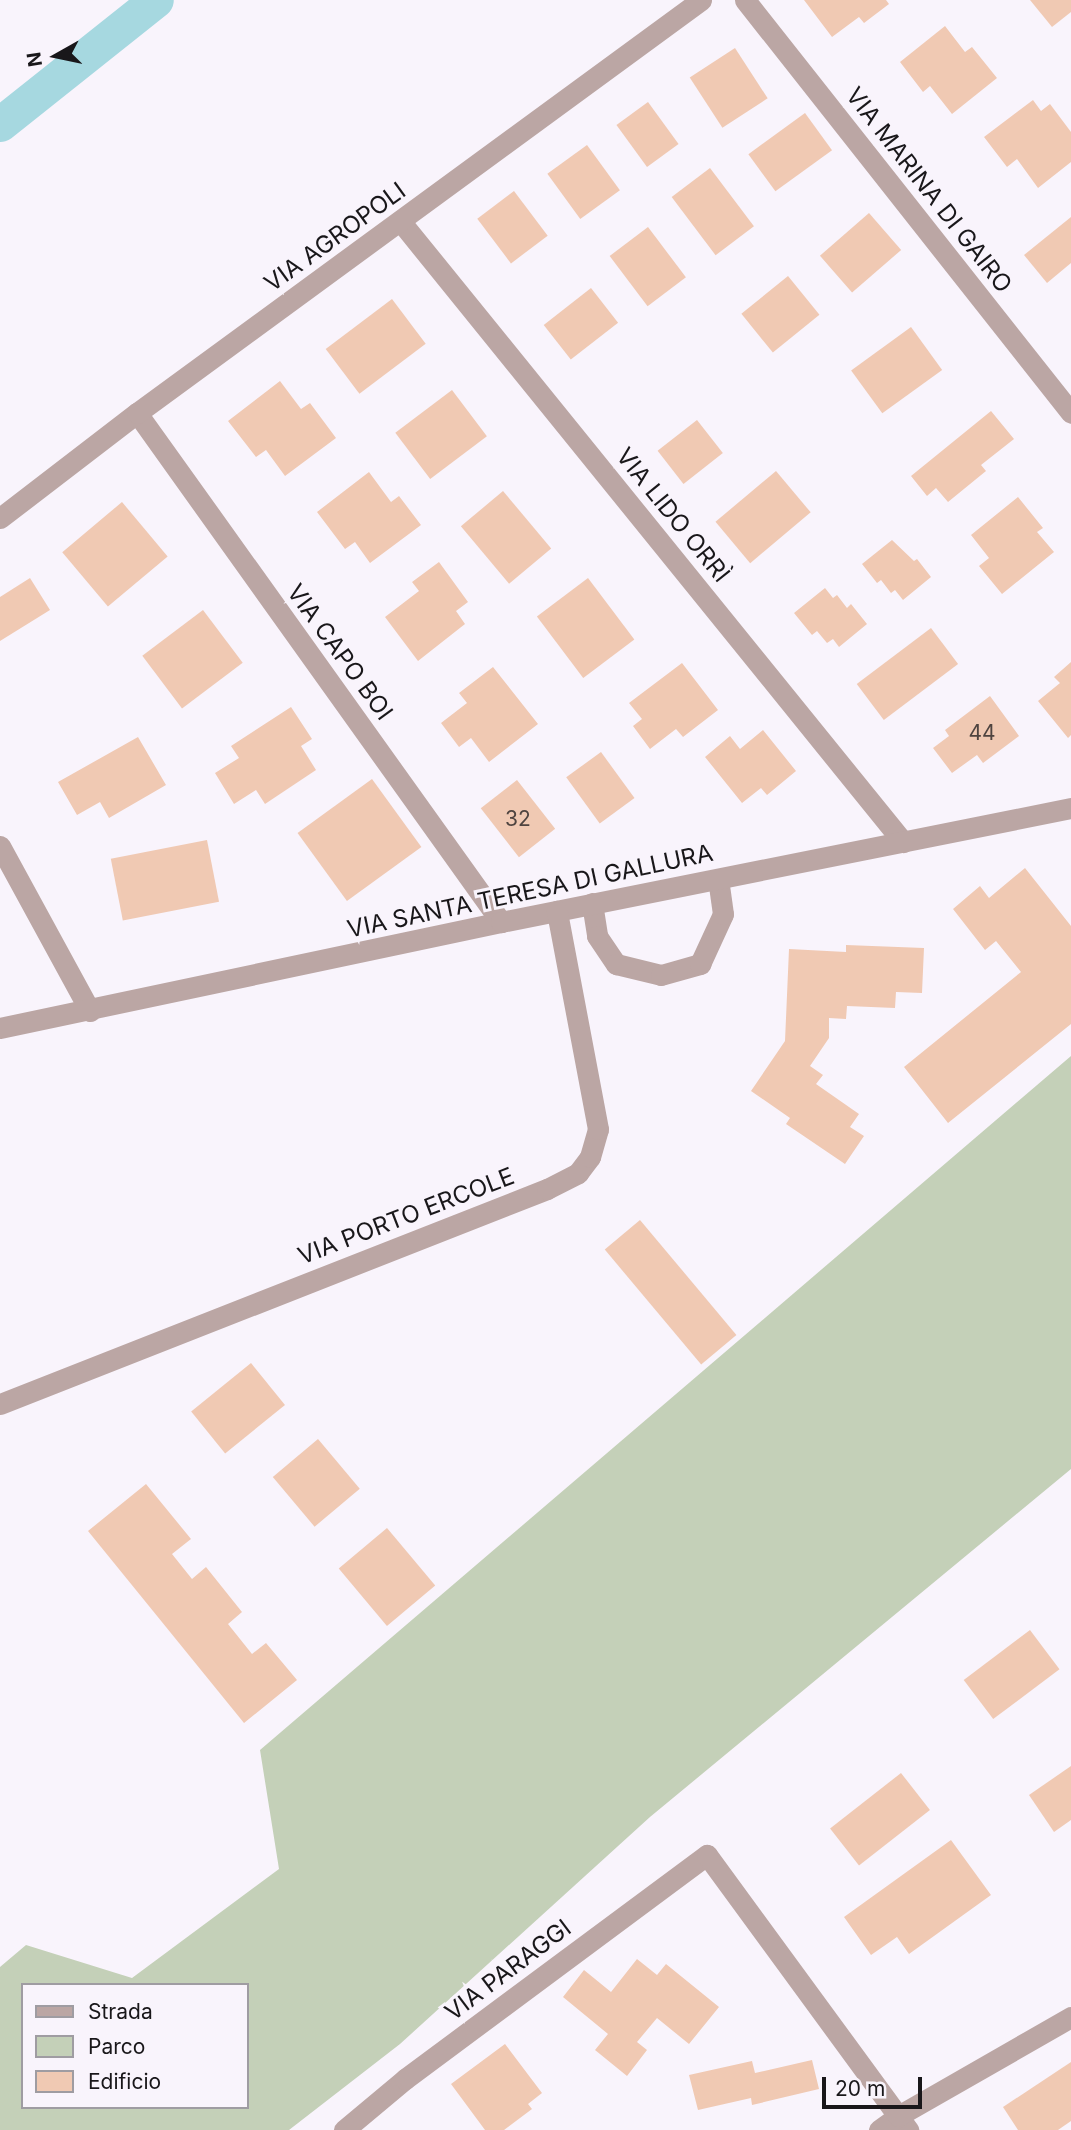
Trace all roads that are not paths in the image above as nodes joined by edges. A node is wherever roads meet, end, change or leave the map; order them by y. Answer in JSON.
{"nodes":[{"id":1,"x":701,"y":0,"type":"edge"},
{"id":2,"x":745,"y":0,"type":"edge"},
{"id":3,"x":401,"y":222,"type":"junction"},
{"id":4,"x":137,"y":413,"type":"junction"},
{"id":5,"x":1071,"y":414,"type":"edge"},
{"id":6,"x":0,"y":518,"type":"edge"},
{"id":7,"x":1071,"y":808,"type":"edge"},
{"id":8,"x":903,"y":842,"type":"junction"},
{"id":9,"x":0,"y":846,"type":"edge"},
{"id":10,"x":718,"y":880,"type":"junction"},
{"id":11,"x":592,"y":904,"type":"junction"},
{"id":12,"x":556,"y":911,"type":"junction"},
{"id":13,"x":501,"y":922,"type":"junction"},
{"id":14,"x":90,"y":1011,"type":"junction"},
{"id":15,"x":0,"y":1028,"type":"edge"},
{"id":16,"x":0,"y":1404,"type":"edge"},
{"id":17,"x":1071,"y":2017,"type":"edge"},
{"id":18,"x":903,"y":2123,"type":"edge"},
{"id":19,"x":344,"y":2130,"type":"edge"},
{"id":20,"x":879,"y":2130,"type":"edge"}],
"edges":[{"from":1,"to":3,"type":"street","name":"VIA AGROPOLI"},
{"from":2,"to":5,"type":"street","name":"VIA MARINA DI GAIRO"},
{"from":3,"to":4,"type":"street","name":"VIA AGROPOLI"},
{"from":3,"to":8,"type":"street","name":"VIA LIDO ORRÌ"},
{"from":4,"to":6,"type":"street","name":"VIA AGROPOLI"},
{"from":4,"to":13,"type":"street","name":"VIA CAPO BOI"},
{"from":7,"to":8,"type":"street","name":"VIA SANTA TERESA DI GALLURA"},
{"from":8,"to":10,"type":"street","name":"VIA SANTA TERESA DI GALLURA"},
{"from":9,"to":14,"type":"street"},
{"from":10,"to":11,"type":"street","name":"VIA SANTA TERESA DI GALLURA"},
{"from":10,"to":11,"type":"street"},
{"from":11,"to":12,"type":"street","name":"VIA SANTA TERESA DI GALLURA"},
{"from":12,"to":13,"type":"street","name":"VIA SANTA TERESA DI GALLURA"},
{"from":12,"to":16,"type":"street","name":"VIA PORTO ERCOLE"},
{"from":13,"to":14,"type":"street","name":"VIA SANTA TERESA DI GALLURA"},
{"from":14,"to":15,"type":"street","name":"VIA SANTA TERESA DI GALLURA"},
{"from":17,"to":18,"type":"street"},
{"from":18,"to":19,"type":"street","name":"VIA PARAGGI"},
{"from":18,"to":20,"type":"street"}]}
